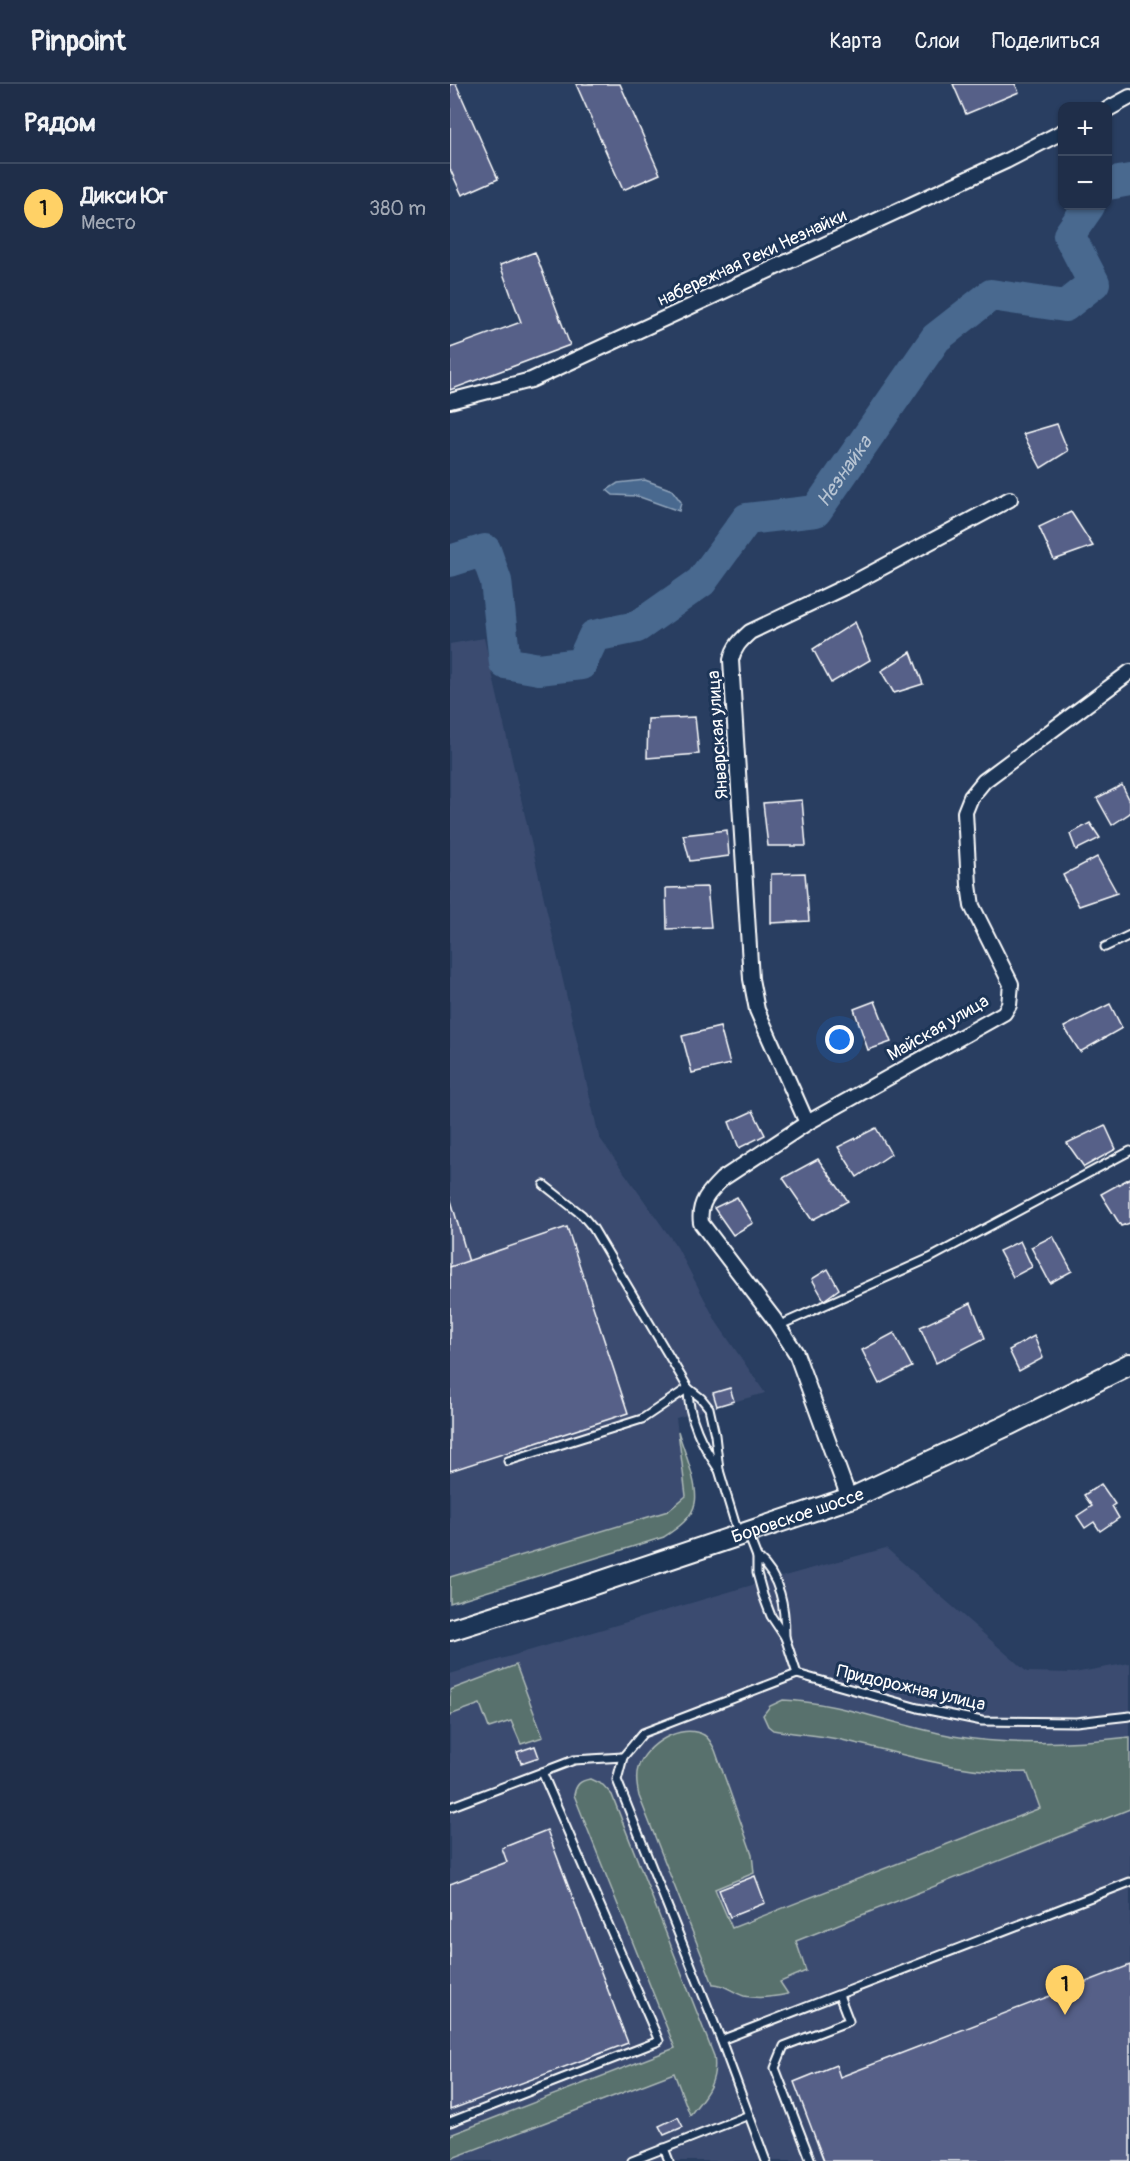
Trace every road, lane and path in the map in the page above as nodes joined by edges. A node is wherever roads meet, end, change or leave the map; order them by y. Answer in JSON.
{"nodes":[{"id":1,"x":1130,"y":98,"type":"edge"},
{"id":2,"x":1112,"y":107,"type":"edge"},
{"id":3,"x":1058,"y":134,"type":"edge"},
{"id":4,"x":450,"y":401,"type":"edge"},
{"id":5,"x":1010,"y":499,"type":"dead end"},
{"id":6,"x":1130,"y":672,"type":"edge"},
{"id":7,"x":1130,"y":935,"type":"edge"},
{"id":8,"x":1105,"y":947,"type":"dead end"},
{"id":9,"x":807,"y":1123,"type":"junction"},
{"id":10,"x":1130,"y":1151,"type":"edge"},
{"id":11,"x":544,"y":1185,"type":"dead end"},
{"id":12,"x":778,"y":1326,"type":"junction"},
{"id":13,"x":1130,"y":1364,"type":"edge"},
{"id":14,"x":688,"y":1388,"type":"junction"},
{"id":15,"x":508,"y":1461,"type":"dead end"},
{"id":16,"x":719,"y":1470,"type":"junction"},
{"id":17,"x":849,"y":1498,"type":"junction"},
{"id":18,"x":743,"y":1534,"type":"junction"},
{"id":19,"x":757,"y":1557,"type":"junction"},
{"id":20,"x":450,"y":1630,"type":"edge"},
{"id":21,"x":785,"y":1637,"type":"junction"},
{"id":22,"x":797,"y":1674,"type":"junction"},
{"id":23,"x":1130,"y":1716,"type":"edge"},
{"id":24,"x":623,"y":1757,"type":"junction"},
{"id":25,"x":542,"y":1772,"type":"junction"},
{"id":26,"x":450,"y":1807,"type":"edge"},
{"id":27,"x":1130,"y":1882,"type":"edge"},
{"id":28,"x":839,"y":1995,"type":"junction"},
{"id":29,"x":722,"y":2040,"type":"junction"},
{"id":30,"x":749,"y":2115,"type":"junction"},
{"id":31,"x":450,"y":2122,"type":"edge"},
{"id":32,"x":664,"y":2148,"type":"junction"},
{"id":33,"x":632,"y":2161,"type":"edge"},
{"id":34,"x":669,"y":2161,"type":"edge"},
{"id":35,"x":766,"y":2161,"type":"edge"},
{"id":36,"x":811,"y":2161,"type":"edge"}],
"edges":[{"from":1,"to":2,"type":"street"},
{"from":3,"to":4,"type":"street","name":"набережная Реки Незнайки"},
{"from":5,"to":9,"type":"street","name":"Январская улица"},
{"from":6,"to":9,"type":"street","name":"Майская улица"},
{"from":7,"to":8,"type":"lane"},
{"from":9,"to":12,"type":"street","name":"Майская улица"},
{"from":10,"to":12,"type":"lane"},
{"from":11,"to":14,"type":"lane"},
{"from":12,"to":17,"type":"street"},
{"from":13,"to":17,"type":"main road","name":"Боровское шоссе"},
{"from":14,"to":15,"type":"lane"},
{"from":14,"to":16,"type":"lane"},
{"from":14,"to":16,"type":"lane"},
{"from":16,"to":18,"type":"lane"},
{"from":17,"to":18,"type":"main road","name":"Боровское шоссе"},
{"from":18,"to":19,"type":"lane"},
{"from":18,"to":20,"type":"main road","name":"Боровское шоссе"},
{"from":19,"to":21,"type":"lane"},
{"from":19,"to":21,"type":"lane"},
{"from":21,"to":22,"type":"lane"},
{"from":22,"to":23,"type":"lane","name":"Придорожная улица"},
{"from":22,"to":24,"type":"lane"},
{"from":24,"to":25,"type":"lane"},
{"from":24,"to":29,"type":"lane"},
{"from":25,"to":26,"type":"lane"},
{"from":25,"to":31,"type":"lane"},
{"from":27,"to":28,"type":"lane"},
{"from":28,"to":29,"type":"lane"},
{"from":28,"to":36,"type":"lane"},
{"from":29,"to":30,"type":"lane"},
{"from":30,"to":32,"type":"lane"},
{"from":30,"to":35,"type":"lane"},
{"from":32,"to":33,"type":"lane"},
{"from":32,"to":34,"type":"lane"}]}
